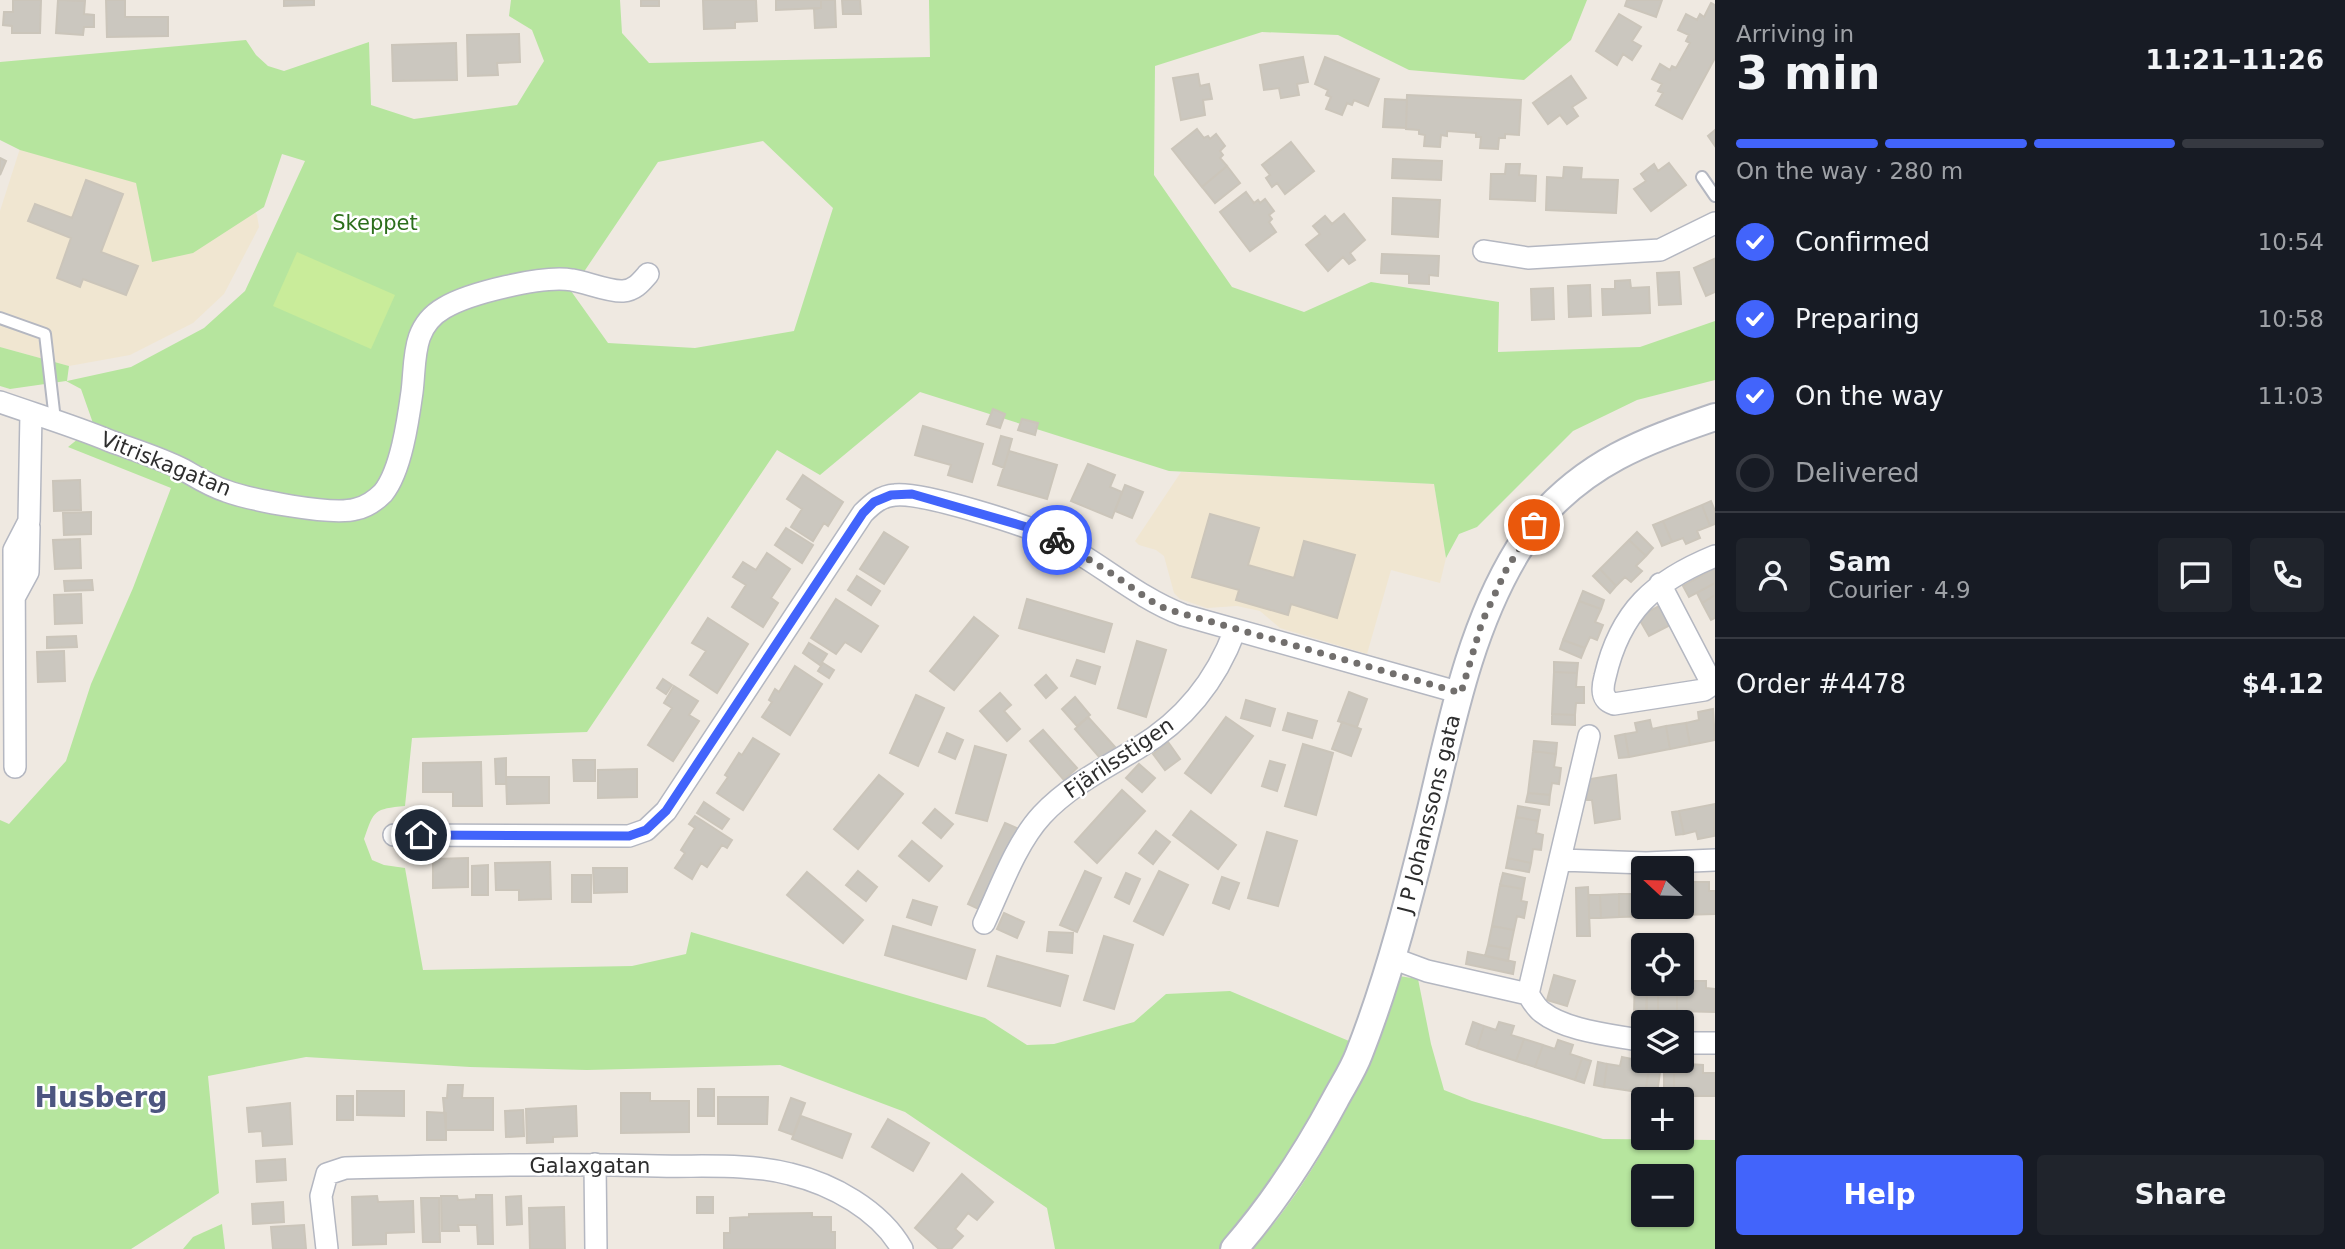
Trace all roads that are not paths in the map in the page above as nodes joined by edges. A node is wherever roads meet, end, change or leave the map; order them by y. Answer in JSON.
{"nodes":[{"id":1,"x":1702,"y":177,"type":"dead end"},
{"id":2,"x":1715,"y":196,"type":"edge"},
{"id":3,"x":1715,"y":223,"type":"edge"},
{"id":4,"x":1484,"y":251,"type":"dead end"},
{"id":5,"x":648,"y":274,"type":"dead end"},
{"id":6,"x":0,"y":318,"type":"edge"},
{"id":7,"x":0,"y":402,"type":"edge"},
{"id":8,"x":31,"y":413,"type":"junction"},
{"id":9,"x":1715,"y":417,"type":"edge"},
{"id":10,"x":55,"y":420,"type":"junction"},
{"id":11,"x":1715,"y":556,"type":"edge"},
{"id":12,"x":1660,"y":584,"type":"junction"},
{"id":13,"x":1235,"y":630,"type":"junction"},
{"id":14,"x":1461,"y":693,"type":"junction"},
{"id":15,"x":1589,"y":736,"type":"dead end"},
{"id":16,"x":15,"y":767,"type":"dead end"},
{"id":17,"x":394,"y":835,"type":"dead end"},
{"id":18,"x":1561,"y":860,"type":"junction"},
{"id":19,"x":1715,"y":860,"type":"edge"},
{"id":20,"x":984,"y":923,"type":"dead end"},
{"id":21,"x":1392,"y":958,"type":"junction"},
{"id":22,"x":1528,"y":994,"type":"junction"},
{"id":23,"x":1631,"y":1039,"type":"edge"},
{"id":24,"x":1694,"y":1043,"type":"edge"},
{"id":25,"x":1715,"y":1044,"type":"edge"},
{"id":26,"x":596,"y":1164,"type":"junction"},
{"id":27,"x":327,"y":1249,"type":"edge"},
{"id":28,"x":596,"y":1249,"type":"edge"},
{"id":29,"x":902,"y":1249,"type":"edge"},
{"id":30,"x":1234,"y":1249,"type":"edge"}],
"edges":[{"from":1,"to":2,"type":"lane"},
{"from":3,"to":4,"type":"street"},
{"from":5,"to":10,"type":"street","name":"Vitriskagatan"},
{"from":6,"to":10,"type":"lane"},
{"from":7,"to":8,"type":"street","name":"Vitriskagatan"},
{"from":8,"to":10,"type":"street","name":"Vitriskagatan"},
{"from":8,"to":16,"type":"street"},
{"from":9,"to":14,"type":"street","name":"J P Johanssons gata"},
{"from":11,"to":12,"type":"street"},
{"from":12,"to":12,"type":"street"},
{"from":13,"to":14,"type":"street"},
{"from":13,"to":17,"type":"street"},
{"from":13,"to":20,"type":"street","name":"Fjärilsstigen"},
{"from":14,"to":21,"type":"street","name":"J P Johanssons gata"},
{"from":15,"to":18,"type":"street"},
{"from":18,"to":19,"type":"street"},
{"from":18,"to":22,"type":"street"},
{"from":21,"to":22,"type":"street"},
{"from":21,"to":30,"type":"street","name":"J P Johanssons gata"},
{"from":22,"to":23,"type":"street"},
{"from":24,"to":25,"type":"street"},
{"from":26,"to":27,"type":"street","name":"Galaxgatan"},
{"from":26,"to":28,"type":"street"},
{"from":26,"to":29,"type":"street","name":"Galaxgatan"}]}
